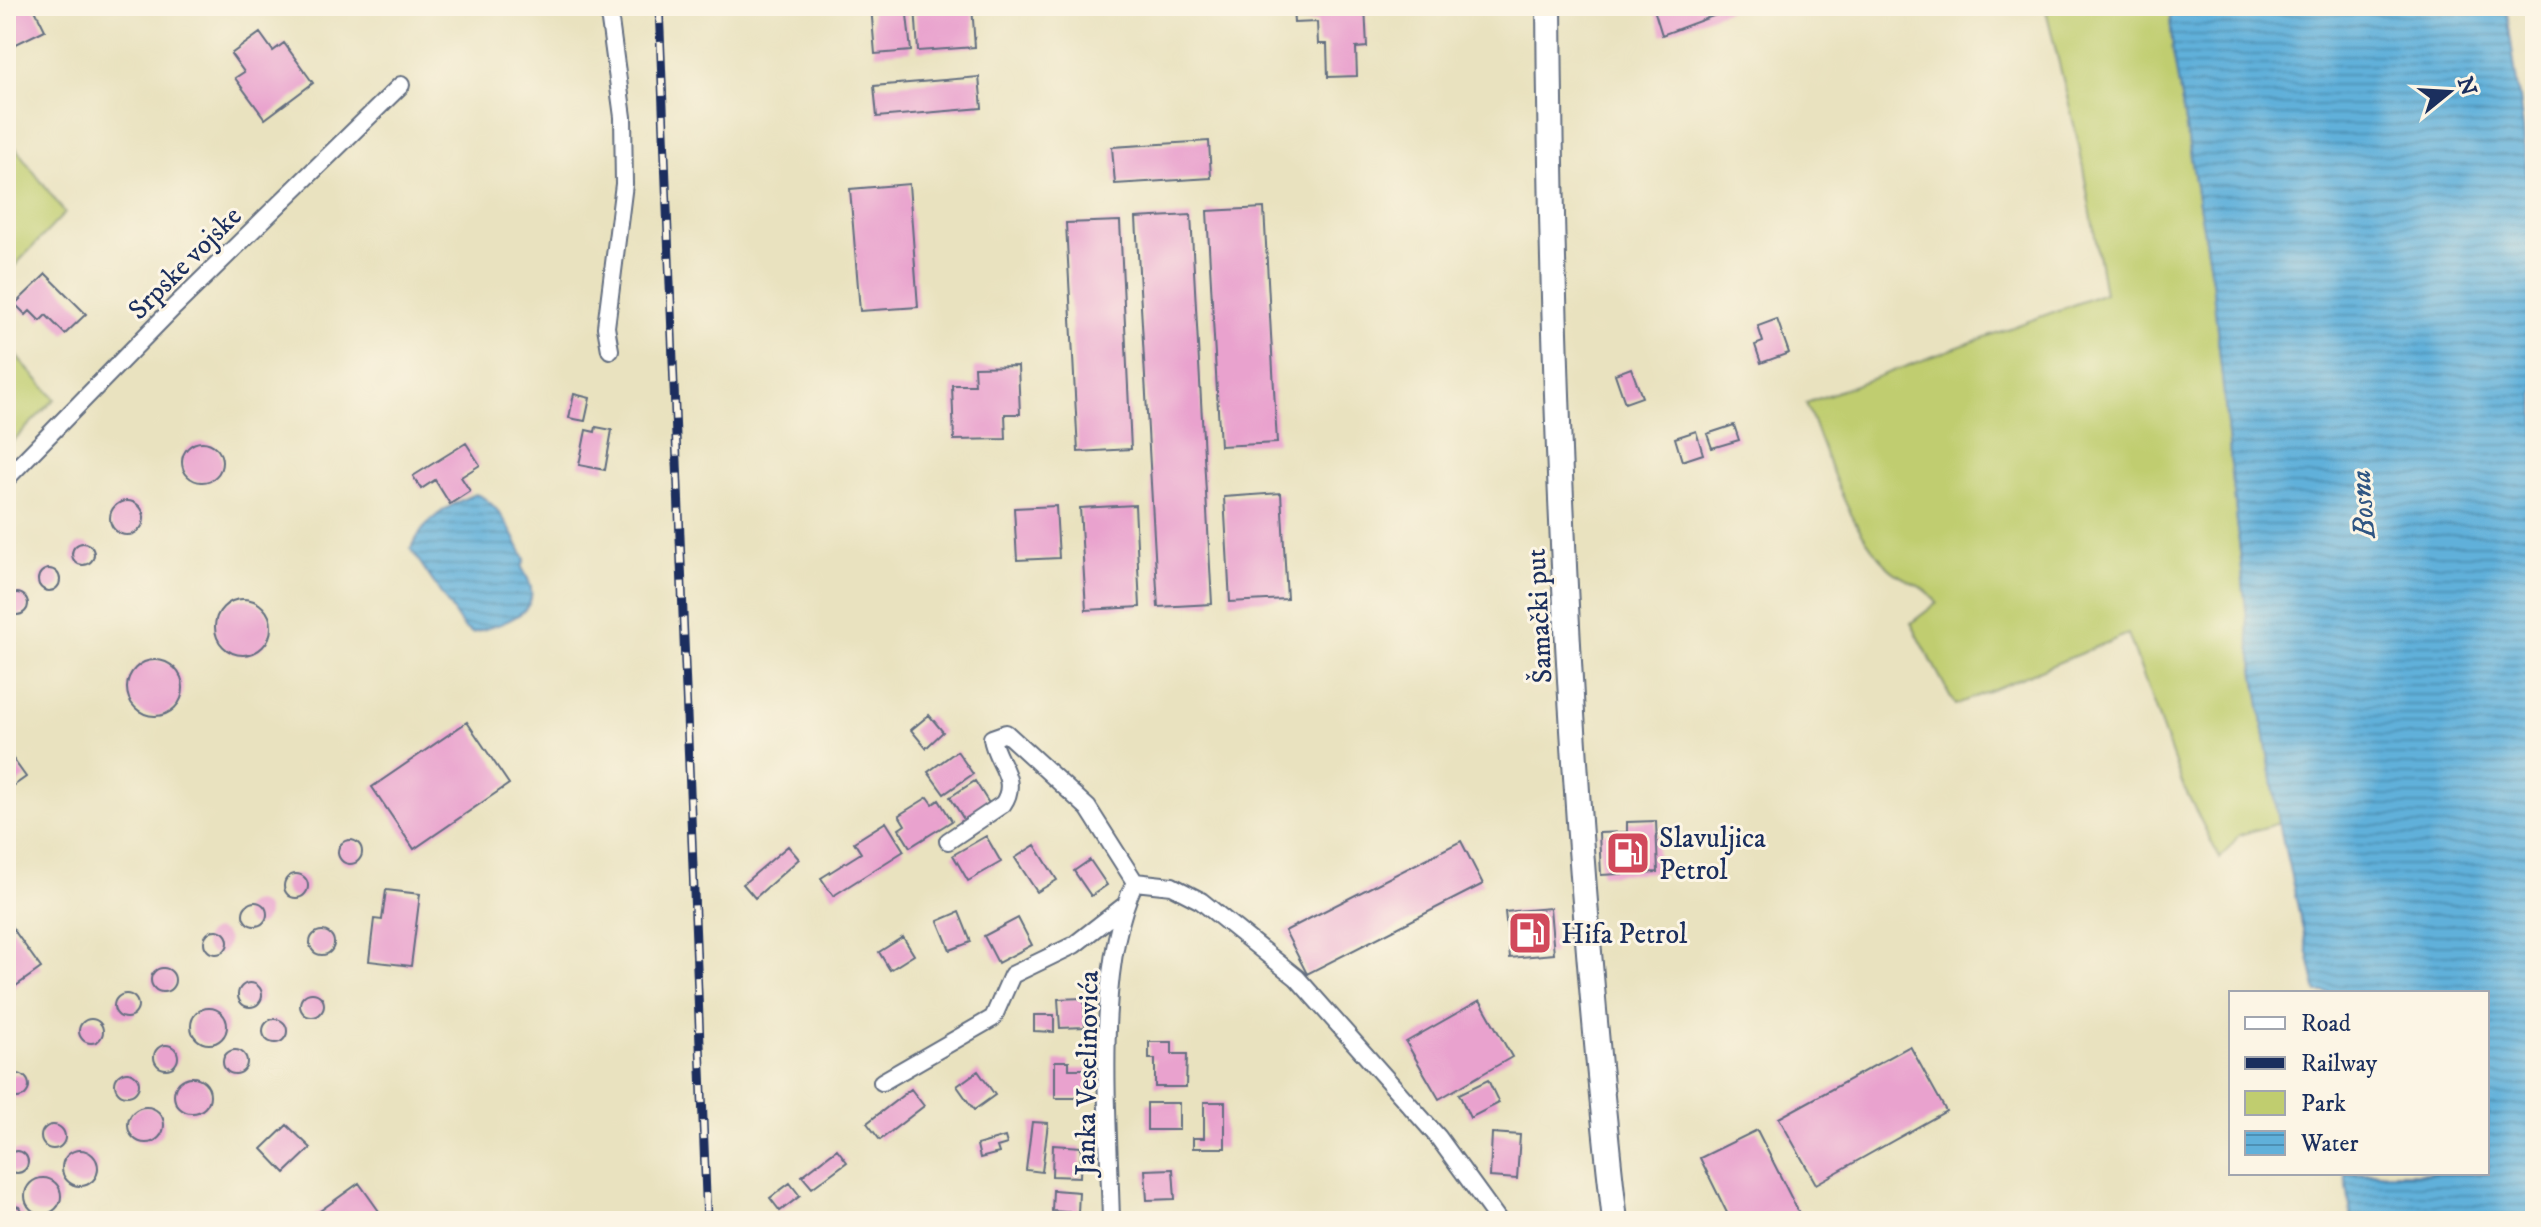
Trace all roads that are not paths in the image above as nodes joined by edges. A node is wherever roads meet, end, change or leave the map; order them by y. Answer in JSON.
{"nodes":[{"id":1,"x":608,"y":6,"type":"edge"},
{"id":2,"x":1549,"y":6,"type":"edge"},
{"id":3,"x":401,"y":85,"type":"dead end"},
{"id":4,"x":610,"y":350,"type":"dead end"},
{"id":5,"x":6,"y":479,"type":"edge"},
{"id":6,"x":948,"y":841,"type":"dead end"},
{"id":7,"x":1135,"y":882,"type":"junction"},
{"id":8,"x":1124,"y":906,"type":"junction"},
{"id":9,"x":882,"y":1082,"type":"dead end"},
{"id":10,"x":1111,"y":1221,"type":"edge"},
{"id":11,"x":1499,"y":1221,"type":"edge"},
{"id":12,"x":1615,"y":1221,"type":"edge"}],
"edges":[{"from":1,"to":4,"type":"street"},
{"from":2,"to":12,"type":"main road","name":"Šamački put"},
{"from":3,"to":5,"type":"street","name":"Srpske vojske"},
{"from":6,"to":7,"type":"street"},
{"from":7,"to":8,"type":"street","name":"Janka Veselinovića"},
{"from":7,"to":11,"type":"street"},
{"from":8,"to":9,"type":"street"},
{"from":8,"to":10,"type":"street","name":"Janka Veselinovića"}]}
